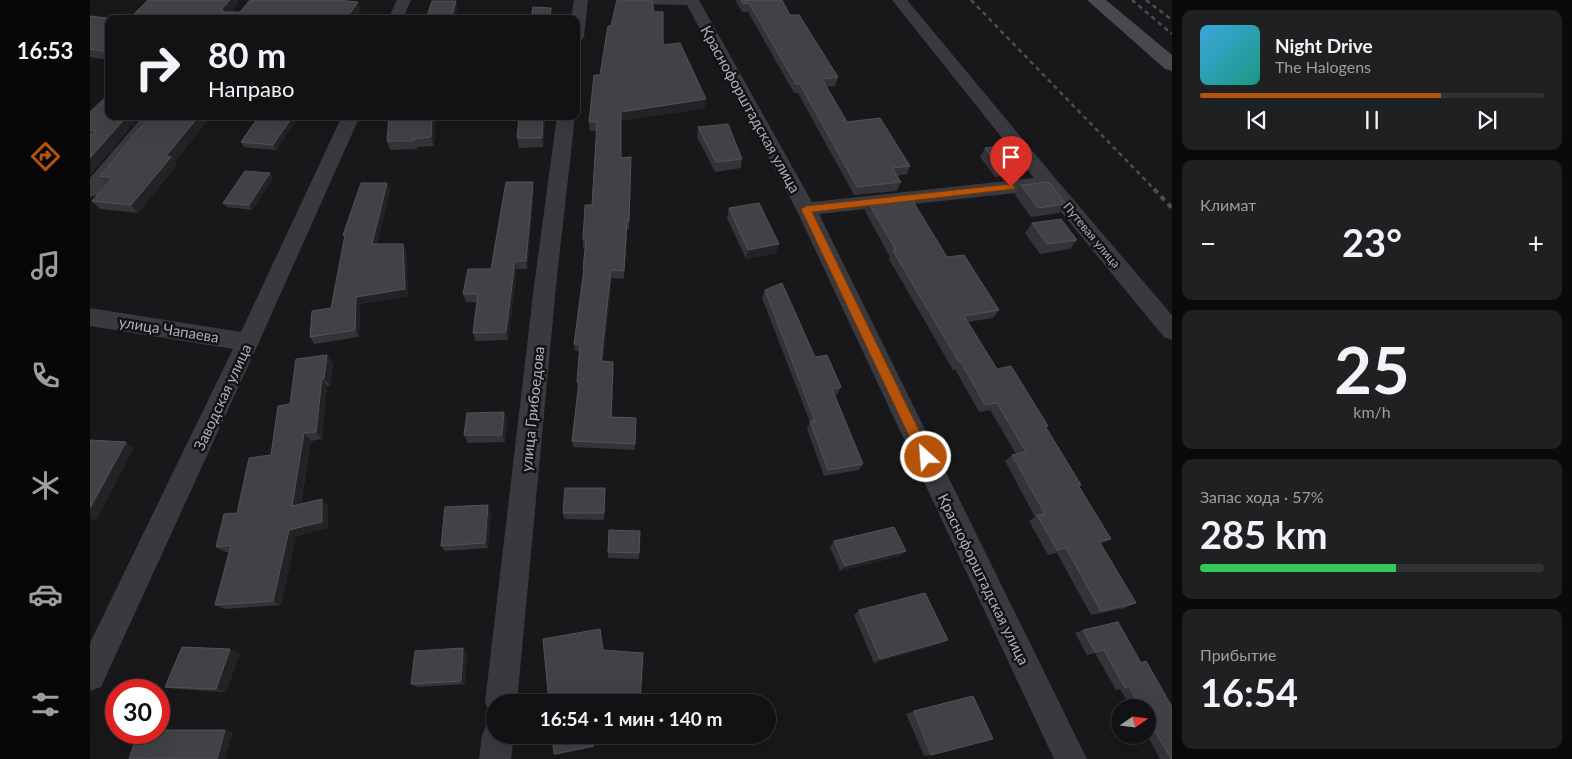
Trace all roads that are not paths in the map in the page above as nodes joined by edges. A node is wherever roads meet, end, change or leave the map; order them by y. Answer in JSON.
{"nodes":[{"id":1,"x":404,"y":0,"type":"edge"},
{"id":2,"x":581,"y":0,"type":"edge"},
{"id":3,"x":638,"y":0,"type":"edge"},
{"id":4,"x":692,"y":0,"type":"edge"},
{"id":5,"x":899,"y":0,"type":"edge"},
{"id":6,"x":1096,"y":0,"type":"edge"},
{"id":7,"x":397,"y":15,"type":"edge"},
{"id":8,"x":579,"y":15,"type":"edge"},
{"id":9,"x":1172,"y":65,"type":"edge"},
{"id":10,"x":150,"y":120,"type":"edge"},
{"id":11,"x":349,"y":120,"type":"edge"},
{"id":12,"x":566,"y":120,"type":"edge"},
{"id":13,"x":1048,"y":183,"type":"junction"},
{"id":14,"x":90,"y":190,"type":"edge"},
{"id":15,"x":806,"y":209,"type":"junction"},
{"id":16,"x":90,"y":317,"type":"edge"},
{"id":17,"x":1172,"y":331,"type":"edge"},
{"id":18,"x":248,"y":342,"type":"junction"},
{"id":19,"x":90,"y":676,"type":"edge"},
{"id":20,"x":502,"y":694,"type":"edge"},
{"id":21,"x":497,"y":744,"type":"edge"},
{"id":22,"x":495,"y":759,"type":"edge"},
{"id":23,"x":1071,"y":759,"type":"edge"}],
"edges":[{"from":1,"to":7,"type":"street"},
{"from":2,"to":8,"type":"street"},
{"from":3,"to":4,"type":"street"},
{"from":4,"to":15,"type":"street","name":"Краснофорштадская улица"},
{"from":5,"to":13,"type":"street","name":"Путевая улица"},
{"from":6,"to":9,"type":"main road"},
{"from":10,"to":14,"type":"street"},
{"from":11,"to":18,"type":"street","name":"Заводская улица"},
{"from":12,"to":20,"type":"street","name":"улица Грибоедова"},
{"from":13,"to":15,"type":"street"},
{"from":13,"to":17,"type":"street","name":"Путевая улица"},
{"from":15,"to":23,"type":"street","name":"Краснофорштадская улица"},
{"from":16,"to":18,"type":"street","name":"улица Чапаева"},
{"from":18,"to":19,"type":"street","name":"Заводская улица"},
{"from":21,"to":22,"type":"street"}]}
